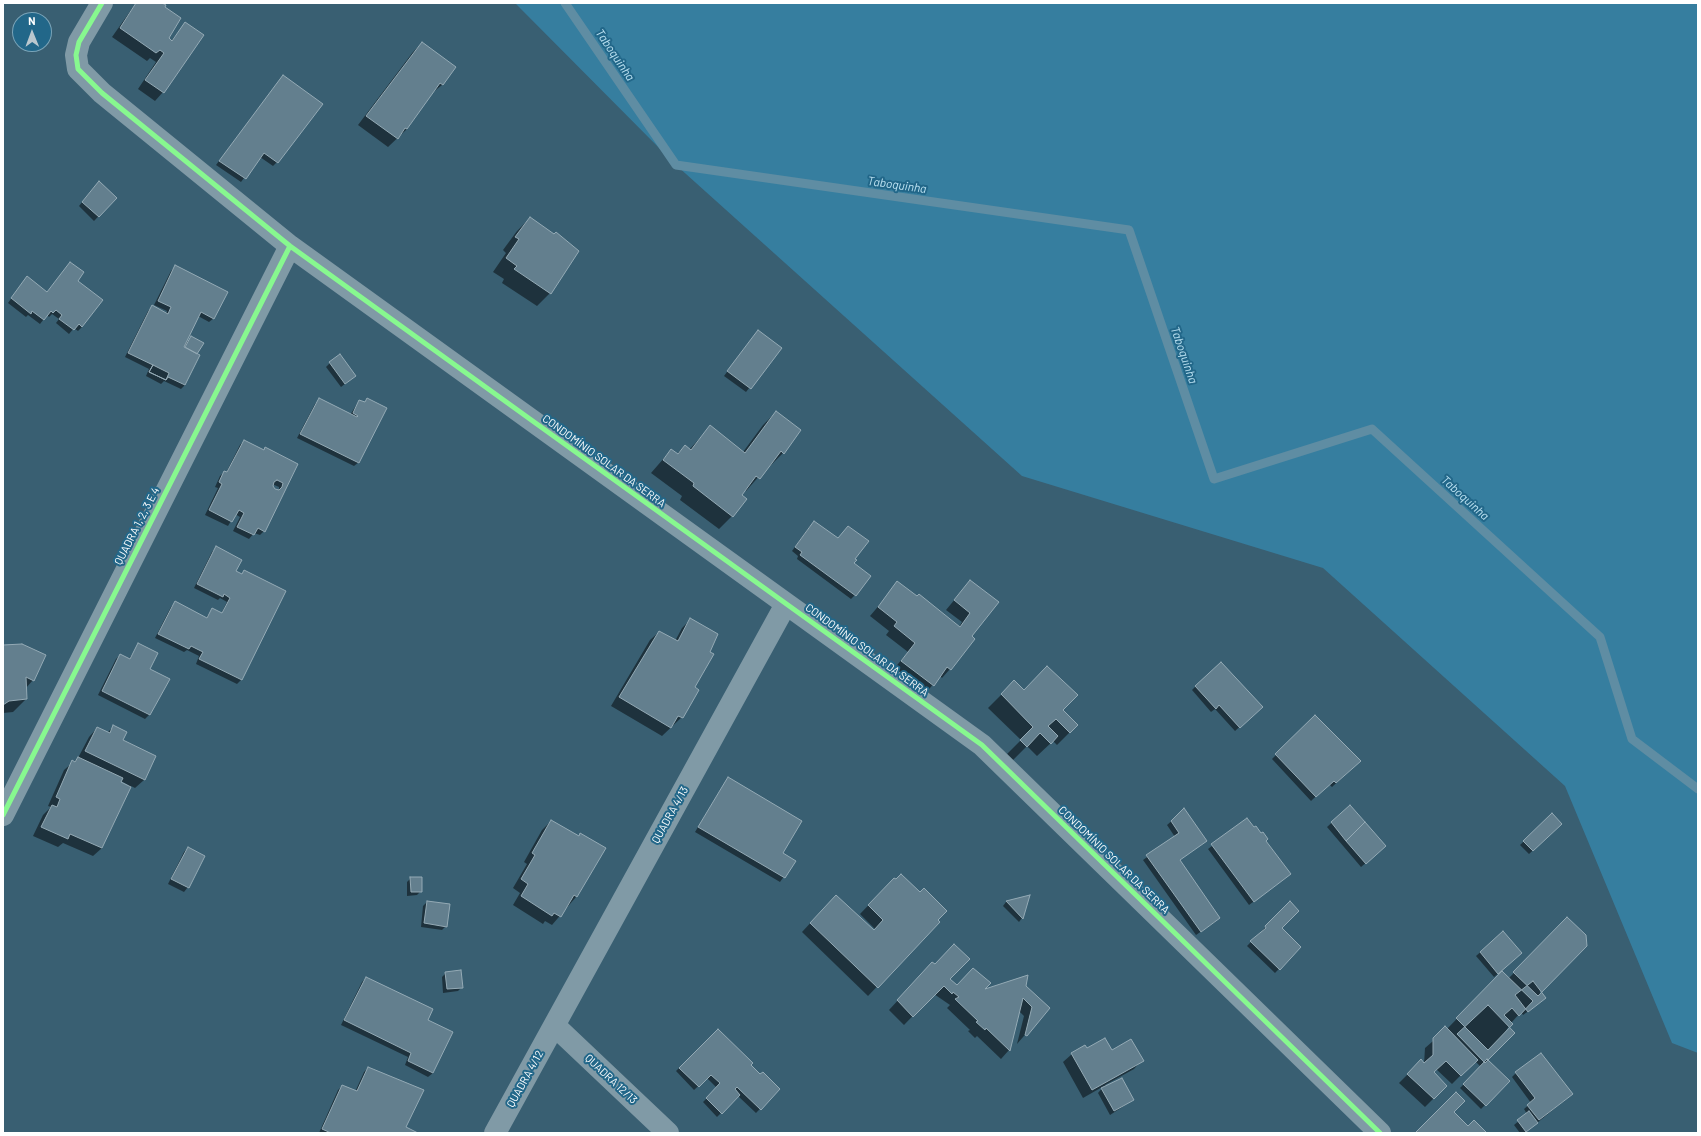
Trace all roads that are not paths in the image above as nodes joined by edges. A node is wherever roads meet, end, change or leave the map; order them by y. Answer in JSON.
{"nodes":[{"id":1,"x":102,"y":3,"type":"edge"},
{"id":2,"x":290,"y":246,"type":"junction"},
{"id":3,"x":786,"y":604,"type":"junction"},
{"id":4,"x":3,"y":815,"type":"edge"},
{"id":5,"x":555,"y":1026,"type":"junction"},
{"id":6,"x":495,"y":1133,"type":"edge"},
{"id":7,"x":668,"y":1133,"type":"edge"},
{"id":8,"x":1380,"y":1133,"type":"edge"}],
"edges":[{"from":1,"to":2,"type":"street","name":"CONDOMÍNIO SOLAR DA SERRA"},
{"from":2,"to":3,"type":"street","name":"CONDOMÍNIO SOLAR DA SERRA"},
{"from":2,"to":4,"type":"street","name":"QUADRA 1, 2, 3 E 4"},
{"from":3,"to":5,"type":"street","name":"QUADRA 4/13"},
{"from":3,"to":8,"type":"street","name":"CONDOMÍNIO SOLAR DA SERRA"},
{"from":5,"to":6,"type":"street","name":"QUADRA 4/12"},
{"from":5,"to":7,"type":"street","name":"QUADRA 12/13"}]}
